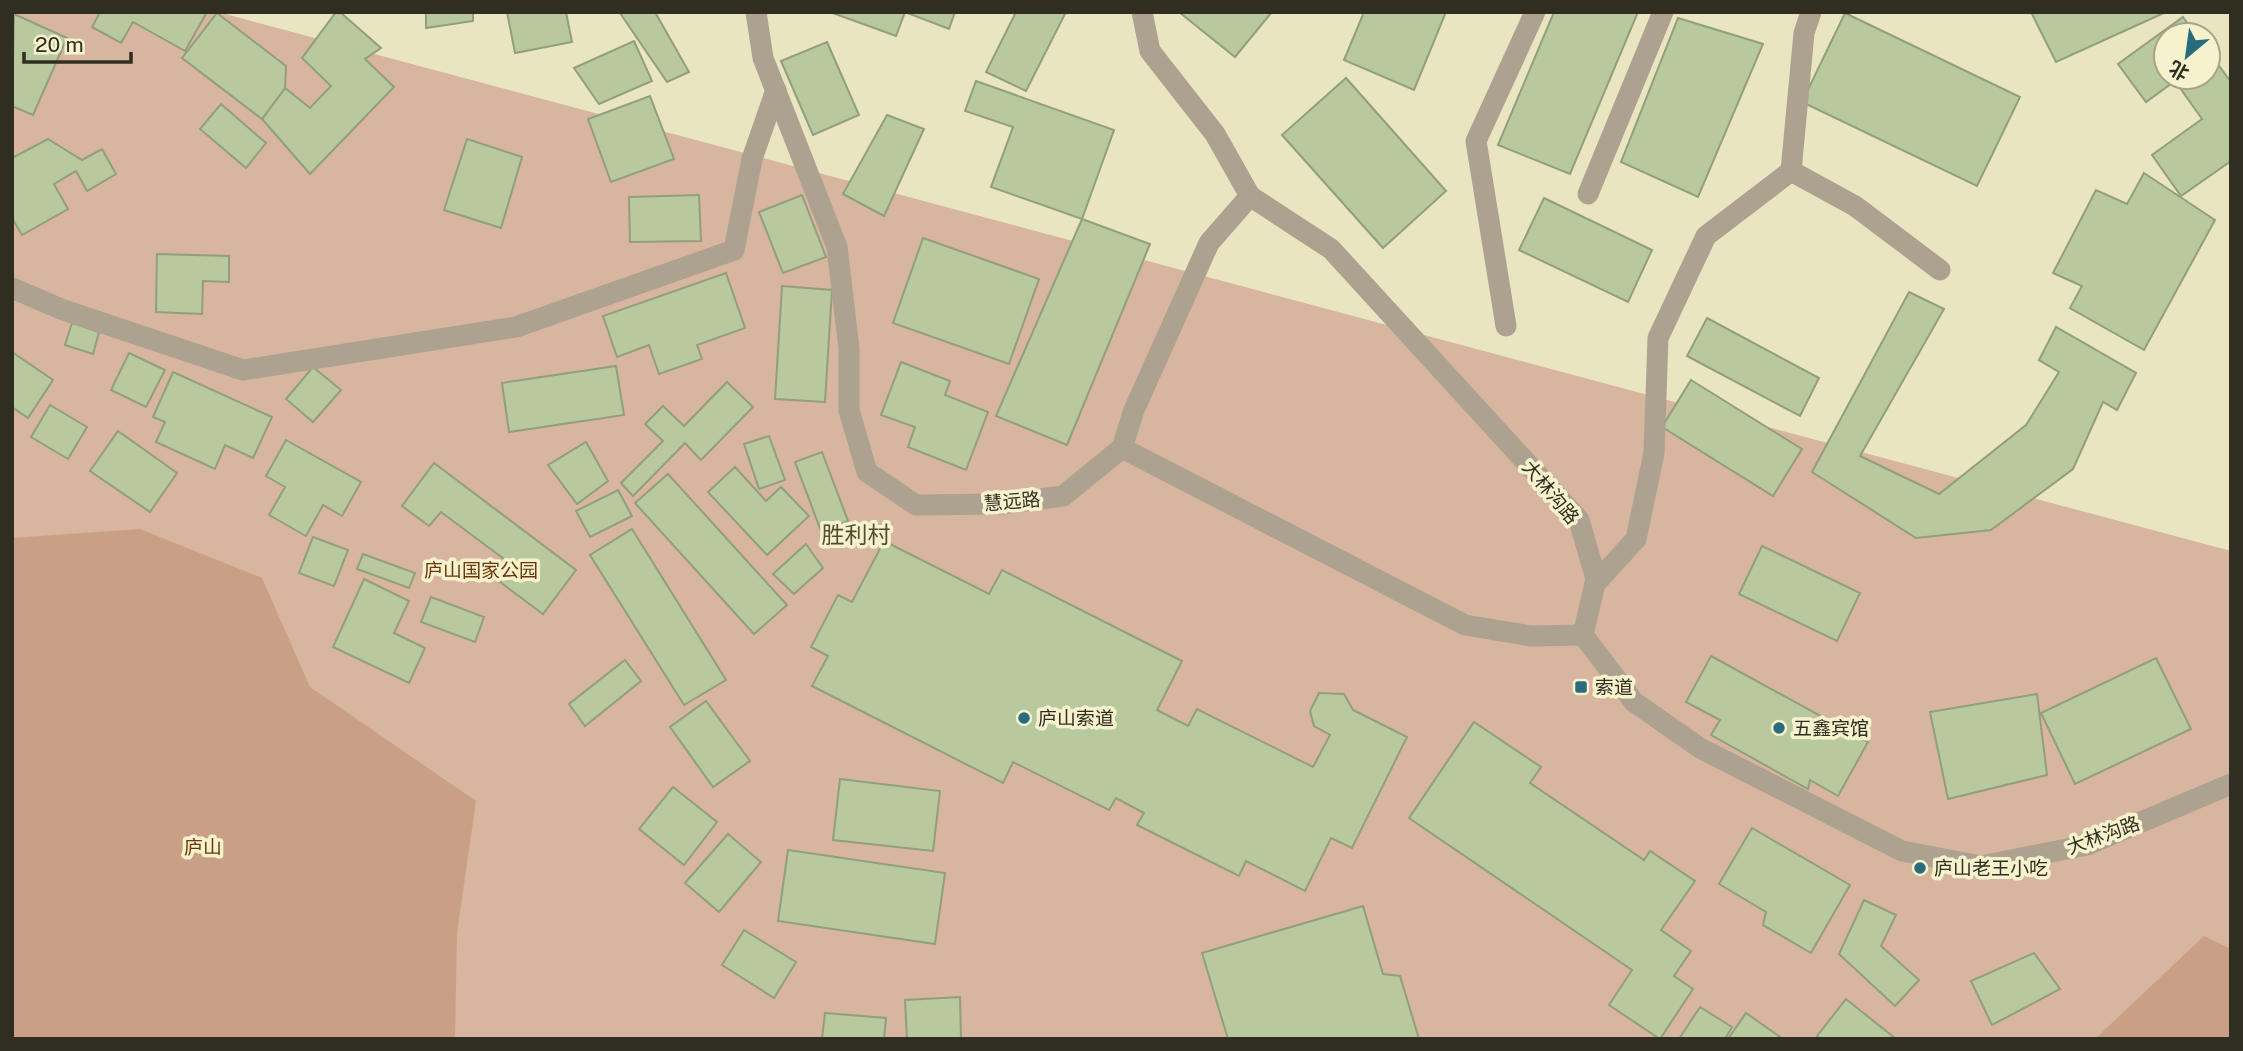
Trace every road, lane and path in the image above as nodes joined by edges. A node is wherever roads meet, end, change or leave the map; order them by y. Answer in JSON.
{"nodes":[{"id":1,"x":756,"y":12,"type":"edge"},
{"id":2,"x":1142,"y":12,"type":"edge"},
{"id":3,"x":1535,"y":12,"type":"edge"},
{"id":4,"x":1663,"y":12,"type":"edge"},
{"id":5,"x":1811,"y":12,"type":"edge"},
{"id":6,"x":776,"y":90,"type":"junction"},
{"id":7,"x":1791,"y":171,"type":"junction"},
{"id":8,"x":1588,"y":194,"type":"dead end"},
{"id":9,"x":1250,"y":196,"type":"junction"},
{"id":10,"x":1940,"y":270,"type":"dead end"},
{"id":11,"x":12,"y":288,"type":"edge"},
{"id":12,"x":1506,"y":326,"type":"dead end"},
{"id":13,"x":1122,"y":448,"type":"junction"},
{"id":14,"x":1595,"y":584,"type":"junction"},
{"id":15,"x":1583,"y":635,"type":"junction"},
{"id":16,"x":2231,"y":784,"type":"edge"}],
"edges":[{"from":1,"to":6,"type":"street","name":"慧远路"},
{"from":2,"to":9,"type":"street","name":"大林沟路"},
{"from":3,"to":12,"type":"street"},
{"from":4,"to":8,"type":"street"},
{"from":5,"to":7,"type":"street"},
{"from":6,"to":11,"type":"street"},
{"from":6,"to":13,"type":"street","name":"慧远路"},
{"from":7,"to":10,"type":"street"},
{"from":7,"to":14,"type":"street"},
{"from":9,"to":13,"type":"street"},
{"from":9,"to":14,"type":"street","name":"大林沟路"},
{"from":13,"to":15,"type":"street"},
{"from":14,"to":15,"type":"street","name":"大林沟路"},
{"from":15,"to":16,"type":"street","name":"大林沟路"}]}
